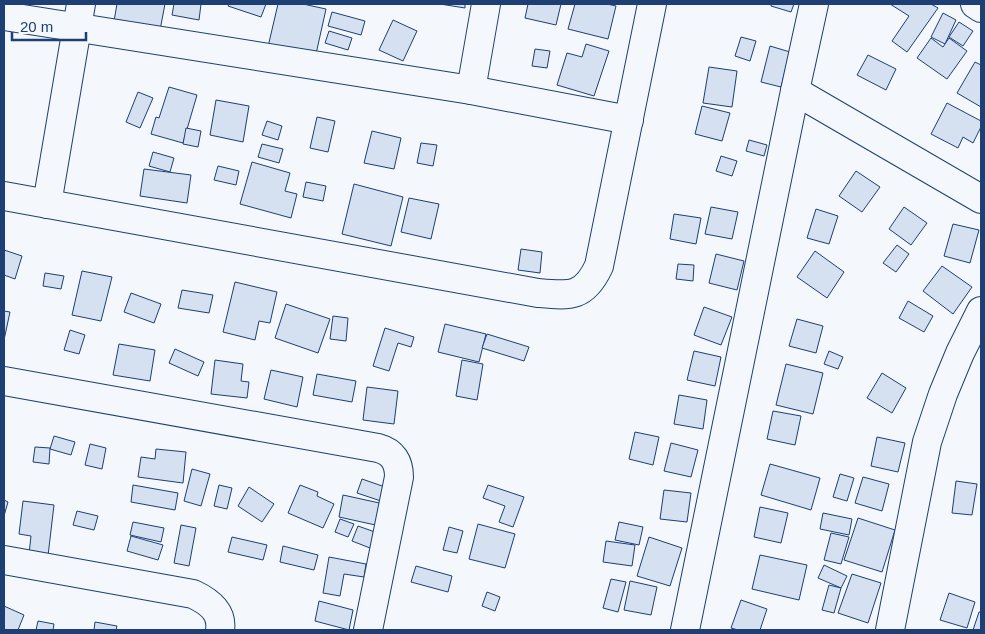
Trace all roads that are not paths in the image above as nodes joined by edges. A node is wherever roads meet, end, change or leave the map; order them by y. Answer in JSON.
{"nodes":[{"id":1,"x":486,"y":4,"type":"edge"},
{"id":2,"x":652,"y":4,"type":"edge"},
{"id":3,"x":814,"y":4,"type":"edge"},
{"id":4,"x":975,"y":4,"type":"edge"},
{"id":5,"x":981,"y":8,"type":"edge"},
{"id":6,"x":4,"y":16,"type":"edge"},
{"id":7,"x":78,"y":16,"type":"edge"},
{"id":8,"x":472,"y":90,"type":"junction"},
{"id":9,"x":795,"y":92,"type":"junction"},
{"id":10,"x":629,"y":120,"type":"junction"},
{"id":11,"x":4,"y":196,"type":"edge"},
{"id":12,"x":981,"y":199,"type":"edge"},
{"id":13,"x":47,"y":204,"type":"junction"},
{"id":14,"x":981,"y":311,"type":"edge"},
{"id":15,"x":4,"y":381,"type":"edge"},
{"id":16,"x":4,"y":560,"type":"edge"},
{"id":17,"x":220,"y":630,"type":"edge"},
{"id":18,"x":368,"y":630,"type":"edge"},
{"id":19,"x":685,"y":630,"type":"edge"},
{"id":20,"x":890,"y":630,"type":"edge"}],
"edges":[{"from":1,"to":8,"type":"street"},
{"from":2,"to":10,"type":"street"},
{"from":3,"to":9,"type":"street"},
{"from":4,"to":5,"type":"street"},
{"from":6,"to":7,"type":"street"},
{"from":7,"to":8,"type":"street"},
{"from":7,"to":13,"type":"street"},
{"from":8,"to":10,"type":"street"},
{"from":9,"to":12,"type":"street"},
{"from":9,"to":19,"type":"street"},
{"from":10,"to":13,"type":"street"},
{"from":11,"to":13,"type":"street"},
{"from":14,"to":20,"type":"street"},
{"from":15,"to":18,"type":"street"},
{"from":16,"to":17,"type":"street"}]}
